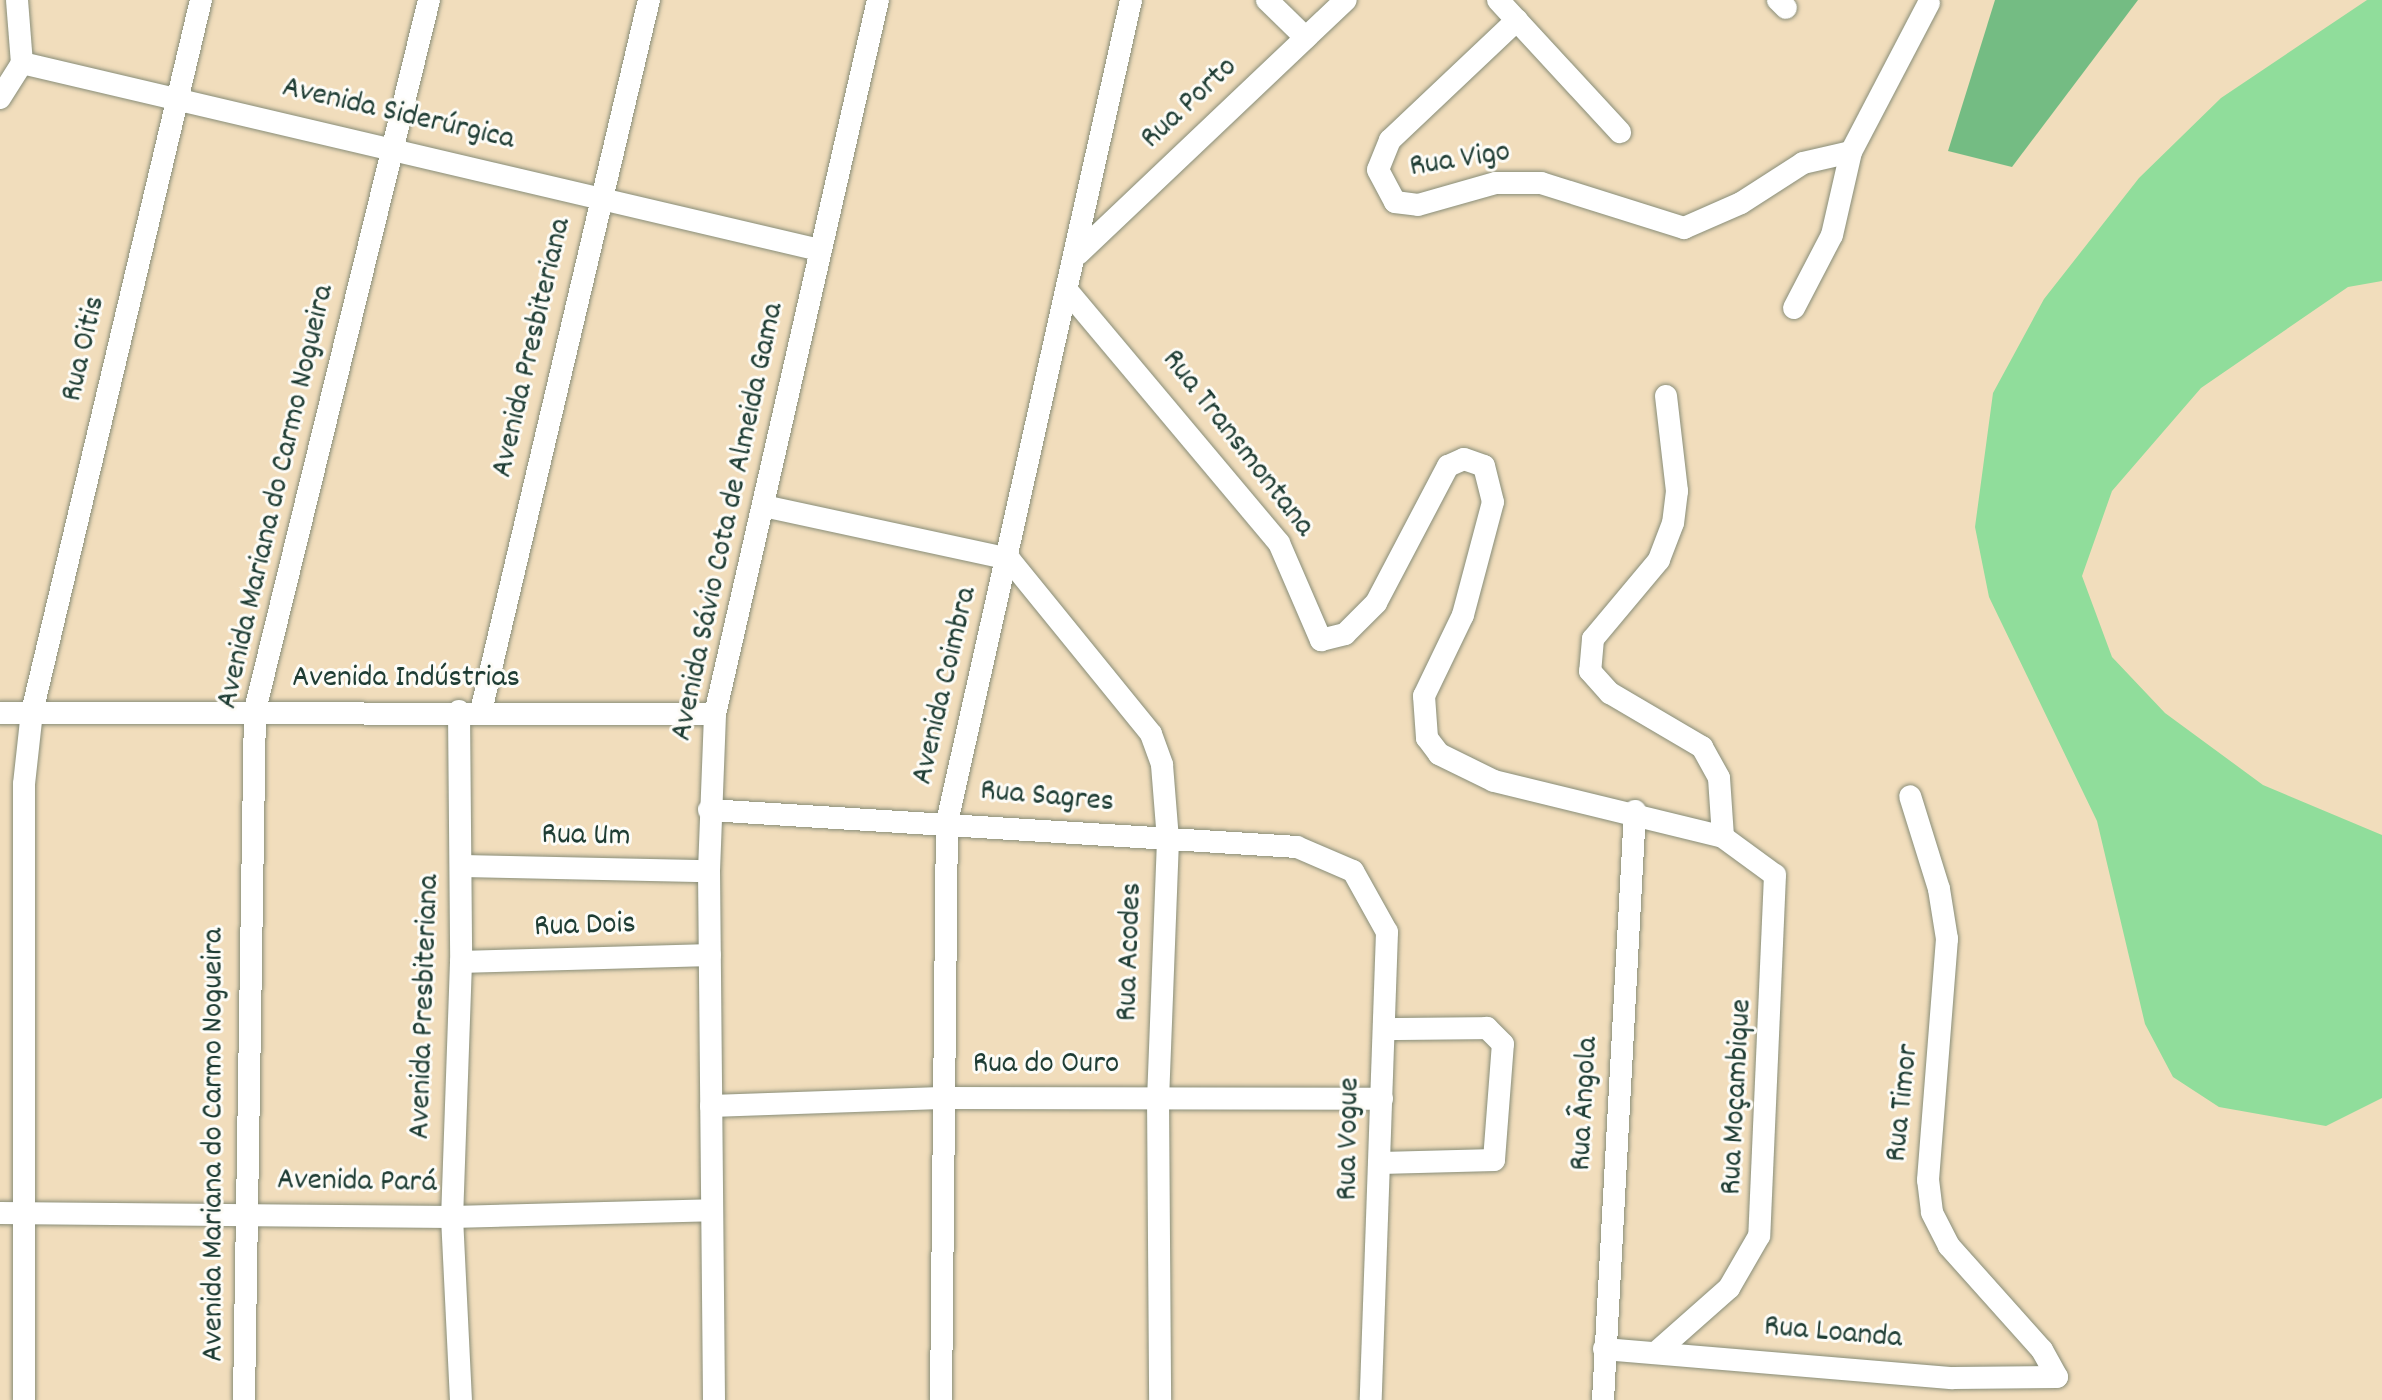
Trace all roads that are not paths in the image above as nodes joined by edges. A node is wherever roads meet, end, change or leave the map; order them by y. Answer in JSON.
{"nodes":[{"id":1,"x":17,"y":0,"type":"edge"},
{"id":2,"x":201,"y":0,"type":"edge"},
{"id":3,"x":429,"y":0,"type":"edge"},
{"id":4,"x":649,"y":0,"type":"edge"},
{"id":5,"x":878,"y":0,"type":"edge"},
{"id":6,"x":1131,"y":0,"type":"edge"},
{"id":7,"x":1267,"y":0,"type":"edge"},
{"id":8,"x":1346,"y":0,"type":"edge"},
{"id":9,"x":1498,"y":0,"type":"edge"},
{"id":10,"x":1929,"y":3,"type":"dead end"},
{"id":11,"x":1517,"y":20,"type":"junction"},
{"id":12,"x":1306,"y":38,"type":"junction"},
{"id":13,"x":22,"y":63,"type":"junction"},
{"id":14,"x":179,"y":95,"type":"junction"},
{"id":15,"x":0,"y":98,"type":"edge"},
{"id":16,"x":1620,"y":132,"type":"dead end"},
{"id":17,"x":394,"y":148,"type":"junction"},
{"id":18,"x":1851,"y":152,"type":"junction"},
{"id":19,"x":602,"y":196,"type":"junction"},
{"id":20,"x":819,"y":250,"type":"junction"},
{"id":21,"x":1078,"y":254,"type":"junction"},
{"id":22,"x":1070,"y":294,"type":"junction"},
{"id":23,"x":1794,"y":308,"type":"dead end"},
{"id":24,"x":1666,"y":396,"type":"dead end"},
{"id":25,"x":764,"y":506,"type":"junction"},
{"id":26,"x":1009,"y":559,"type":"junction"},
{"id":27,"x":255,"y":710,"type":"junction"},
{"id":28,"x":470,"y":711,"type":"junction"},
{"id":29,"x":32,"y":712,"type":"junction"},
{"id":30,"x":0,"y":713,"type":"edge"},
{"id":31,"x":715,"y":714,"type":"junction"},
{"id":32,"x":1910,"y":796,"type":"dead end"},
{"id":33,"x":709,"y":810,"type":"junction"},
{"id":34,"x":1635,"y":811,"type":"junction"},
{"id":35,"x":947,"y":822,"type":"junction"},
{"id":36,"x":1723,"y":837,"type":"junction"},
{"id":37,"x":1168,"y":840,"type":"junction"},
{"id":38,"x":462,"y":866,"type":"junction"},
{"id":39,"x":709,"y":871,"type":"junction"},
{"id":40,"x":1367,"y":885,"type":"joint"},
{"id":41,"x":710,"y":955,"type":"junction"},
{"id":42,"x":461,"y":962,"type":"junction"},
{"id":43,"x":1385,"y":1029,"type":"junction"},
{"id":44,"x":1158,"y":1096,"type":"junction"},
{"id":45,"x":941,"y":1098,"type":"junction"},
{"id":46,"x":1382,"y":1099,"type":"junction"},
{"id":47,"x":711,"y":1106,"type":"junction"},
{"id":48,"x":1382,"y":1163,"type":"junction"},
{"id":49,"x":712,"y":1210,"type":"junction"},
{"id":50,"x":0,"y":1213,"type":"edge"},
{"id":51,"x":28,"y":1213,"type":"junction"},
{"id":52,"x":250,"y":1213,"type":"junction"},
{"id":53,"x":452,"y":1217,"type":"junction"},
{"id":54,"x":1604,"y":1349,"type":"junction"},
{"id":55,"x":1659,"y":1350,"type":"junction"},
{"id":56,"x":2057,"y":1377,"type":"joint"},
{"id":57,"x":24,"y":1400,"type":"edge"},
{"id":58,"x":244,"y":1400,"type":"edge"},
{"id":59,"x":461,"y":1400,"type":"edge"},
{"id":60,"x":714,"y":1400,"type":"edge"},
{"id":61,"x":941,"y":1400,"type":"edge"},
{"id":62,"x":1160,"y":1400,"type":"edge"},
{"id":63,"x":1371,"y":1400,"type":"edge"},
{"id":64,"x":1603,"y":1400,"type":"edge"}],
"edges":[{"from":1,"to":13,"type":"street"},
{"from":2,"to":14,"type":"street","name":"Rua Oitis"},
{"from":3,"to":17,"type":"street","name":"Avenida Mariana do Carmo Nogueira"},
{"from":4,"to":19,"type":"street","name":"Avenida Presbiteriana"},
{"from":5,"to":20,"type":"street","name":"Avenida Sávio Cota de Almeida Gama"},
{"from":6,"to":21,"type":"street","name":"Avenida Coimbra"},
{"from":7,"to":12,"type":"street"},
{"from":8,"to":12,"type":"street","name":"Rua Porto"},
{"from":9,"to":11,"type":"street"},
{"from":10,"to":18,"type":"street"},
{"from":11,"to":16,"type":"street"},
{"from":11,"to":18,"type":"street","name":"Rua Vigo"},
{"from":12,"to":21,"type":"street","name":"Rua Porto"},
{"from":13,"to":14,"type":"street","name":"Avenida Siderúrgica"},
{"from":13,"to":15,"type":"street"},
{"from":14,"to":17,"type":"street","name":"Avenida Siderúrgica"},
{"from":14,"to":29,"type":"street","name":"Rua Oitis"},
{"from":17,"to":19,"type":"street","name":"Avenida Siderúrgica"},
{"from":17,"to":27,"type":"street","name":"Avenida Mariana do Carmo Nogueira"},
{"from":18,"to":23,"type":"street"},
{"from":19,"to":20,"type":"street","name":"Avenida Siderúrgica"},
{"from":19,"to":28,"type":"street","name":"Avenida Presbiteriana"},
{"from":20,"to":25,"type":"street","name":"Avenida Sávio Cota de Almeida Gama"},
{"from":21,"to":22,"type":"street","name":"Avenida Coimbra"},
{"from":22,"to":26,"type":"street","name":"Avenida Coimbra"},
{"from":22,"to":34,"type":"street","name":"Rua Transmontana"},
{"from":24,"to":36,"type":"street"},
{"from":25,"to":26,"type":"street"},
{"from":25,"to":31,"type":"street","name":"Avenida Sávio Cota de Almeida Gama"},
{"from":26,"to":35,"type":"street","name":"Avenida Coimbra"},
{"from":26,"to":37,"type":"street","name":"Rua Acodes"},
{"from":27,"to":28,"type":"street","name":"Avenida Indústrias"},
{"from":27,"to":29,"type":"street","name":"Avenida Indústrias"},
{"from":27,"to":52,"type":"street","name":"Avenida Mariana do Carmo Nogueira"},
{"from":28,"to":31,"type":"street","name":"Avenida Indústrias"},
{"from":28,"to":38,"type":"street","name":"Avenida Presbiteriana"},
{"from":29,"to":30,"type":"street","name":"Avenida Indústrias"},
{"from":29,"to":51,"type":"street","name":"Rua Oitis"},
{"from":31,"to":33,"type":"street","name":"Avenida Sávio Cota de Almeida Gama"},
{"from":32,"to":56,"type":"street","name":"Rua Timor"},
{"from":33,"to":35,"type":"street","name":"Rua Sagres"},
{"from":33,"to":39,"type":"street","name":"Avenida Sávio Cota de Almeida Gama"},
{"from":34,"to":36,"type":"street","name":"Rua Moçambique"},
{"from":34,"to":54,"type":"street","name":"Rua Ângola"},
{"from":35,"to":37,"type":"street","name":"Rua Sagres"},
{"from":35,"to":45,"type":"street","name":"Avenida Coimbra"},
{"from":36,"to":55,"type":"street","name":"Rua Moçambique"},
{"from":37,"to":40,"type":"street","name":"Rua Sagres"},
{"from":37,"to":44,"type":"street","name":"Rua Acodes"},
{"from":38,"to":39,"type":"street","name":"Rua Um"},
{"from":38,"to":42,"type":"street","name":"Avenida Presbiteriana"},
{"from":39,"to":41,"type":"street","name":"Avenida Sávio Cota de Almeida Gama"},
{"from":40,"to":43,"type":"street","name":"Rua Vogue"},
{"from":41,"to":42,"type":"street","name":"Rua Dois"},
{"from":41,"to":47,"type":"street","name":"Avenida Sávio Cota de Almeida Gama"},
{"from":42,"to":53,"type":"street","name":"Avenida Presbiteriana"},
{"from":43,"to":46,"type":"street","name":"Rua Vogue"},
{"from":43,"to":48,"type":"street"},
{"from":44,"to":45,"type":"street","name":"Rua do Ouro"},
{"from":44,"to":46,"type":"street","name":"Rua do Ouro"},
{"from":44,"to":62,"type":"street","name":"Rua Acodes"},
{"from":45,"to":47,"type":"street","name":"Rua do Ouro"},
{"from":45,"to":61,"type":"street","name":"Avenida Coimbra"},
{"from":46,"to":48,"type":"street","name":"Rua Vogue"},
{"from":47,"to":49,"type":"street","name":"Avenida Sávio Cota de Almeida Gama"},
{"from":48,"to":63,"type":"street","name":"Rua Vogue"},
{"from":49,"to":53,"type":"street","name":"Avenida Pará"},
{"from":49,"to":60,"type":"street","name":"Avenida Sávio Cota de Almeida Gama"},
{"from":50,"to":51,"type":"street","name":"Avenida Pará"},
{"from":51,"to":52,"type":"street","name":"Avenida Pará"},
{"from":51,"to":57,"type":"street","name":"Rua Oitis"},
{"from":52,"to":53,"type":"street","name":"Avenida Pará"},
{"from":52,"to":58,"type":"street","name":"Avenida Mariana do Carmo Nogueira"},
{"from":53,"to":59,"type":"street","name":"Avenida Presbiteriana"},
{"from":54,"to":55,"type":"street","name":"Rua Loanda"},
{"from":54,"to":64,"type":"street","name":"Rua Ângola"},
{"from":55,"to":56,"type":"street","name":"Rua Loanda"}]}
